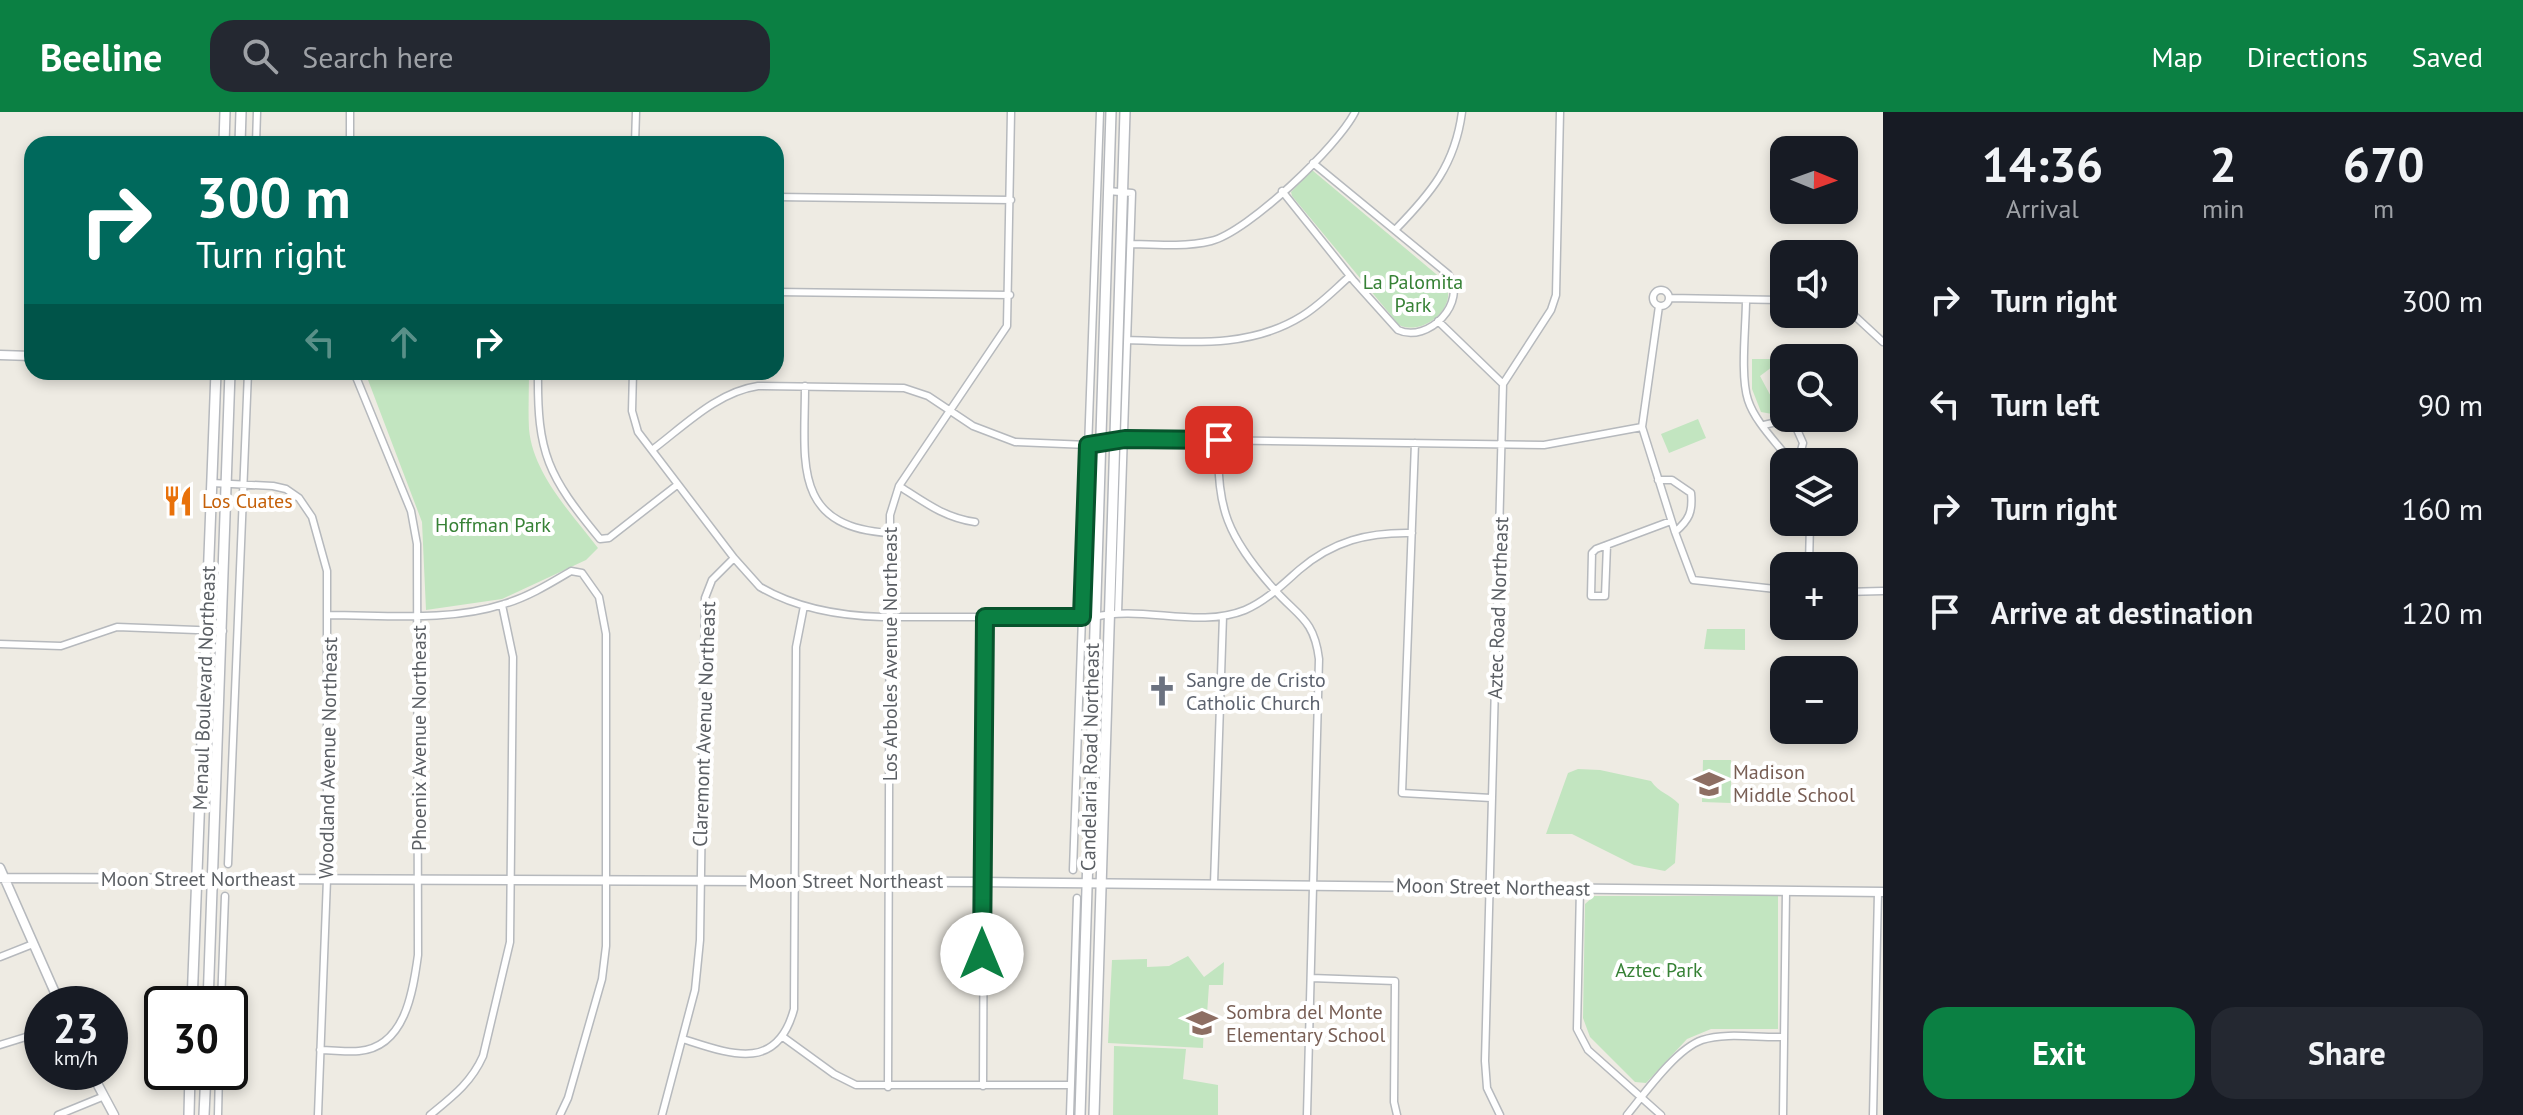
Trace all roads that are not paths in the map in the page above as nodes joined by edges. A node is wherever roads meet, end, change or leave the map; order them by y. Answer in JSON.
{"nodes":[{"id":1,"x":225,"y":112,"type":"edge"},
{"id":2,"x":241,"y":112,"type":"edge"},
{"id":3,"x":257,"y":112,"type":"edge"},
{"id":4,"x":350,"y":112,"type":"edge"},
{"id":5,"x":636,"y":112,"type":"edge"},
{"id":6,"x":1011,"y":112,"type":"edge"},
{"id":7,"x":1100,"y":112,"type":"edge"},
{"id":8,"x":1111,"y":112,"type":"edge"},
{"id":9,"x":1125,"y":112,"type":"edge"},
{"id":10,"x":1355,"y":112,"type":"edge"},
{"id":11,"x":1462,"y":112,"type":"edge"},
{"id":12,"x":1560,"y":112,"type":"edge"},
{"id":13,"x":224,"y":136,"type":"edge"},
{"id":14,"x":240,"y":136,"type":"edge"},
{"id":15,"x":256,"y":136,"type":"edge"},
{"id":16,"x":350,"y":136,"type":"edge"},
{"id":17,"x":635,"y":136,"type":"edge"},
{"id":18,"x":1313,"y":163,"type":"junction"},
{"id":19,"x":1108,"y":191,"type":"junction"},
{"id":20,"x":1122,"y":191,"type":"junction"},
{"id":21,"x":1282,"y":191,"type":"junction"},
{"id":22,"x":784,"y":197,"type":"edge"},
{"id":23,"x":1011,"y":200,"type":"junction"},
{"id":24,"x":1395,"y":230,"type":"junction"},
{"id":25,"x":1132,"y":244,"type":"junction"},
{"id":26,"x":1350,"y":276,"type":"junction"},
{"id":27,"x":784,"y":292,"type":"edge"},
{"id":28,"x":1010,"y":295,"type":"junction"},
{"id":29,"x":1669,"y":298,"type":"junction"},
{"id":30,"x":1746,"y":300,"type":"junction"},
{"id":31,"x":1770,"y":300,"type":"edge"},
{"id":32,"x":1659,"y":306,"type":"junction"},
{"id":33,"x":1858,"y":319,"type":"edge"},
{"id":34,"x":1438,"y":321,"type":"junction"},
{"id":35,"x":1128,"y":340,"type":"junction"},
{"id":36,"x":1883,"y":342,"type":"edge"},
{"id":37,"x":0,"y":355,"type":"edge"},
{"id":38,"x":24,"y":356,"type":"edge"},
{"id":39,"x":216,"y":380,"type":"edge"},
{"id":40,"x":230,"y":380,"type":"edge"},
{"id":41,"x":248,"y":380,"type":"edge"},
{"id":42,"x":357,"y":380,"type":"edge"},
{"id":43,"x":538,"y":380,"type":"edge"},
{"id":44,"x":633,"y":380,"type":"edge"},
{"id":45,"x":1503,"y":384,"type":"junction"},
{"id":46,"x":805,"y":386,"type":"junction"},
{"id":47,"x":952,"y":412,"type":"junction"},
{"id":48,"x":1764,"y":425,"type":"junction"},
{"id":49,"x":1642,"y":427,"type":"junction"},
{"id":50,"x":1120,"y":440,"type":"junction"},
{"id":51,"x":1219,"y":440,"type":"junction"},
{"id":52,"x":1100,"y":442,"type":"junction"},
{"id":53,"x":1415,"y":443,"type":"junction"},
{"id":54,"x":1504,"y":443,"type":"junction"},
{"id":55,"x":1088,"y":445,"type":"junction"},
{"id":56,"x":1781,"y":448,"type":"edge"},
{"id":57,"x":1802,"y":448,"type":"edge"},
{"id":58,"x":652,"y":450,"type":"junction"},
{"id":59,"x":1658,"y":480,"type":"junction"},
{"id":60,"x":212,"y":483,"type":"junction"},
{"id":61,"x":244,"y":483,"type":"junction"},
{"id":62,"x":227,"y":484,"type":"junction"},
{"id":63,"x":677,"y":485,"type":"junction"},
{"id":64,"x":899,"y":486,"type":"junction"},
{"id":65,"x":1671,"y":521,"type":"junction"},
{"id":66,"x":975,"y":522,"type":"dead end"},
{"id":67,"x":1675,"y":532,"type":"junction"},
{"id":68,"x":889,"y":533,"type":"junction"},
{"id":69,"x":1412,"y":533,"type":"junction"},
{"id":70,"x":1607,"y":545,"type":"junction"},
{"id":71,"x":734,"y":558,"type":"junction"},
{"id":72,"x":1770,"y":588,"type":"edge"},
{"id":73,"x":1275,"y":591,"type":"junction"},
{"id":74,"x":1883,"y":591,"type":"edge"},
{"id":75,"x":1858,"y":592,"type":"edge"},
{"id":76,"x":502,"y":605,"type":"junction"},
{"id":77,"x":804,"y":606,"type":"junction"},
{"id":78,"x":1113,"y":613,"type":"junction"},
{"id":79,"x":329,"y":615,"type":"junction"},
{"id":80,"x":419,"y":615,"type":"junction"},
{"id":81,"x":1223,"y":616,"type":"junction"},
{"id":82,"x":889,"y":617,"type":"junction"},
{"id":83,"x":985,"y":617,"type":"junction"},
{"id":84,"x":1082,"y":617,"type":"junction"},
{"id":85,"x":1094,"y":617,"type":"junction"},
{"id":86,"x":207,"y":631,"type":"junction"},
{"id":87,"x":223,"y":631,"type":"junction"},
{"id":88,"x":0,"y":644,"type":"edge"},
{"id":89,"x":1491,"y":798,"type":"junction"},
{"id":90,"x":228,"y":864,"type":"dead end"},
{"id":91,"x":0,"y":868,"type":"edge"},
{"id":92,"x":1073,"y":870,"type":"dead end"},
{"id":93,"x":2,"y":878,"type":"edge"},
{"id":94,"x":197,"y":879,"type":"junction"},
{"id":95,"x":213,"y":879,"type":"junction"},
{"id":96,"x":327,"y":879,"type":"junction"},
{"id":97,"x":418,"y":880,"type":"junction"},
{"id":98,"x":511,"y":880,"type":"junction"},
{"id":99,"x":700,"y":880,"type":"junction"},
{"id":100,"x":605,"y":881,"type":"junction"},
{"id":101,"x":794,"y":881,"type":"junction"},
{"id":102,"x":889,"y":882,"type":"junction"},
{"id":103,"x":982,"y":882,"type":"junction"},
{"id":104,"x":1087,"y":883,"type":"junction"},
{"id":105,"x":1102,"y":883,"type":"junction"},
{"id":106,"x":1214,"y":884,"type":"junction"},
{"id":107,"x":1313,"y":885,"type":"junction"},
{"id":108,"x":1488,"y":887,"type":"junction"},
{"id":109,"x":1580,"y":888,"type":"junction"},
{"id":110,"x":1786,"y":891,"type":"junction"},
{"id":111,"x":1880,"y":892,"type":"edge"},
{"id":112,"x":225,"y":896,"type":"dead end"},
{"id":113,"x":1077,"y":898,"type":"dead end"},
{"id":114,"x":33,"y":944,"type":"junction"},
{"id":115,"x":0,"y":957,"type":"edge"},
{"id":116,"x":1311,"y":978,"type":"junction"},
{"id":117,"x":52,"y":986,"type":"edge"},
{"id":118,"x":193,"y":986,"type":"edge"},
{"id":119,"x":209,"y":986,"type":"edge"},
{"id":120,"x":222,"y":986,"type":"edge"},
{"id":121,"x":783,"y":1037,"type":"junction"},
{"id":122,"x":1783,"y":1037,"type":"junction"},
{"id":123,"x":24,"y":1038,"type":"edge"},
{"id":124,"x":683,"y":1039,"type":"junction"},
{"id":125,"x":0,"y":1045,"type":"edge"},
{"id":126,"x":320,"y":1050,"type":"junction"},
{"id":127,"x":1070,"y":1085,"type":"junction"},
{"id":128,"x":983,"y":1086,"type":"junction"},
{"id":129,"x":888,"y":1087,"type":"junction"},
{"id":130,"x":99,"y":1090,"type":"edge"},
{"id":131,"x":190,"y":1090,"type":"edge"},
{"id":132,"x":205,"y":1090,"type":"edge"},
{"id":133,"x":219,"y":1090,"type":"edge"},
{"id":134,"x":102,"y":1097,"type":"junction"},
{"id":135,"x":1642,"y":1097,"type":"junction"},
{"id":136,"x":58,"y":1115,"type":"edge"},
{"id":137,"x":114,"y":1115,"type":"edge"},
{"id":138,"x":189,"y":1115,"type":"edge"},
{"id":139,"x":204,"y":1115,"type":"edge"},
{"id":140,"x":218,"y":1115,"type":"edge"},
{"id":141,"x":318,"y":1115,"type":"edge"},
{"id":142,"x":430,"y":1115,"type":"edge"},
{"id":143,"x":560,"y":1115,"type":"edge"},
{"id":144,"x":662,"y":1115,"type":"edge"},
{"id":145,"x":1070,"y":1115,"type":"edge"},
{"id":146,"x":1080,"y":1115,"type":"edge"},
{"id":147,"x":1094,"y":1115,"type":"edge"},
{"id":148,"x":1307,"y":1115,"type":"edge"},
{"id":149,"x":1397,"y":1115,"type":"edge"},
{"id":150,"x":1500,"y":1115,"type":"edge"},
{"id":151,"x":1627,"y":1115,"type":"edge"},
{"id":152,"x":1661,"y":1115,"type":"edge"},
{"id":153,"x":1783,"y":1115,"type":"edge"},
{"id":154,"x":1873,"y":1115,"type":"edge"}],
"edges":[{"from":1,"to":13,"type":"main road"},
{"from":2,"to":14,"type":"main road"},
{"from":3,"to":15,"type":"street"},
{"from":4,"to":16,"type":"street"},
{"from":5,"to":17,"type":"street"},
{"from":6,"to":23,"type":"street","name":"Los Arboles Avenue Northeast"},
{"from":7,"to":55,"type":"street"},
{"from":8,"to":19,"type":"main road","name":"Candelaria Road Northeast"},
{"from":9,"to":20,"type":"main road","name":"Candelaria Road Northeast"},
{"from":10,"to":18,"type":"street"},
{"from":11,"to":24,"type":"street"},
{"from":12,"to":45,"type":"street"},
{"from":18,"to":21,"type":"street"},
{"from":18,"to":24,"type":"street"},
{"from":19,"to":20,"type":"street"},
{"from":19,"to":52,"type":"main road","name":"Candelaria Road Northeast"},
{"from":20,"to":25,"type":"street"},
{"from":20,"to":50,"type":"main road","name":"Candelaria Road Northeast"},
{"from":21,"to":25,"type":"street"},
{"from":21,"to":26,"type":"street"},
{"from":22,"to":23,"type":"street"},
{"from":23,"to":28,"type":"street","name":"Los Arboles Avenue Northeast"},
{"from":24,"to":34,"type":"street"},
{"from":25,"to":35,"type":"street"},
{"from":26,"to":34,"type":"street"},
{"from":26,"to":35,"type":"street"},
{"from":27,"to":28,"type":"street"},
{"from":28,"to":47,"type":"street","name":"Los Arboles Avenue Northeast"},
{"from":29,"to":30,"type":"street"},
{"from":29,"to":32,"type":"street"},
{"from":29,"to":32,"type":"street"},
{"from":30,"to":31,"type":"street"},
{"from":30,"to":48,"type":"street"},
{"from":32,"to":49,"type":"street"},
{"from":33,"to":36,"type":"street"},
{"from":34,"to":45,"type":"street"},
{"from":35,"to":50,"type":"street"},
{"from":37,"to":38,"type":"street"},
{"from":39,"to":60,"type":"main road","name":"Menaul Boulevard Northeast"},
{"from":40,"to":62,"type":"main road","name":"Menaul Boulevard Northeast"},
{"from":41,"to":61,"type":"street"},
{"from":42,"to":80,"type":"street","name":"Phoenix Avenue Northeast"},
{"from":43,"to":63,"type":"street"},
{"from":44,"to":58,"type":"street"},
{"from":45,"to":54,"type":"street","name":"Aztec Road Northeast"},
{"from":46,"to":47,"type":"street"},
{"from":46,"to":58,"type":"street"},
{"from":46,"to":68,"type":"street"},
{"from":47,"to":55,"type":"street"},
{"from":47,"to":64,"type":"street","name":"Los Arboles Avenue Northeast"},
{"from":48,"to":56,"type":"street"},
{"from":48,"to":57,"type":"street"},
{"from":49,"to":54,"type":"street"},
{"from":49,"to":59,"type":"street"},
{"from":50,"to":51,"type":"street"},
{"from":50,"to":52,"type":"street"},
{"from":50,"to":78,"type":"main road","name":"Candelaria Road Northeast"},
{"from":51,"to":53,"type":"street"},
{"from":51,"to":73,"type":"street"},
{"from":52,"to":55,"type":"street"},
{"from":52,"to":85,"type":"main road","name":"Candelaria Road Northeast"},
{"from":53,"to":54,"type":"street"},
{"from":53,"to":69,"type":"street"},
{"from":54,"to":89,"type":"street","name":"Aztec Road Northeast"},
{"from":55,"to":84,"type":"street"},
{"from":58,"to":63,"type":"street"},
{"from":59,"to":65,"type":"street"},
{"from":59,"to":67,"type":"street"},
{"from":60,"to":62,"type":"street","name":"Woodland Avenue Northeast"},
{"from":60,"to":86,"type":"main road","name":"Menaul Boulevard Northeast"},
{"from":61,"to":62,"type":"street","name":"Woodland Avenue Northeast"},
{"from":61,"to":79,"type":"street","name":"Woodland Avenue Northeast"},
{"from":61,"to":90,"type":"street"},
{"from":62,"to":87,"type":"main road","name":"Menaul Boulevard Northeast"},
{"from":63,"to":71,"type":"street"},
{"from":64,"to":66,"type":"street"},
{"from":64,"to":68,"type":"street","name":"Los Arboles Avenue Northeast"},
{"from":65,"to":67,"type":"street"},
{"from":65,"to":70,"type":"street"},
{"from":67,"to":72,"type":"street"},
{"from":68,"to":82,"type":"street","name":"Los Arboles Avenue Northeast"},
{"from":69,"to":73,"type":"street"},
{"from":69,"to":89,"type":"street"},
{"from":70,"to":70,"type":"street"},
{"from":71,"to":77,"type":"street"},
{"from":71,"to":99,"type":"street","name":"Claremont Avenue Northeast"},
{"from":73,"to":81,"type":"street"},
{"from":73,"to":107,"type":"street"},
{"from":74,"to":75,"type":"street"},
{"from":76,"to":80,"type":"street"},
{"from":76,"to":98,"type":"street"},
{"from":76,"to":100,"type":"street"},
{"from":77,"to":82,"type":"street"},
{"from":77,"to":101,"type":"street"},
{"from":78,"to":81,"type":"street"},
{"from":78,"to":85,"type":"street"},
{"from":78,"to":105,"type":"main road","name":"Candelaria Road Northeast"},
{"from":79,"to":80,"type":"street"},
{"from":79,"to":96,"type":"street","name":"Woodland Avenue Northeast"},
{"from":80,"to":97,"type":"street","name":"Phoenix Avenue Northeast"},
{"from":81,"to":106,"type":"street"},
{"from":82,"to":83,"type":"street"},
{"from":82,"to":102,"type":"street","name":"Los Arboles Avenue Northeast"},
{"from":83,"to":84,"type":"street"},
{"from":83,"to":103,"type":"street"},
{"from":84,"to":85,"type":"street"},
{"from":84,"to":92,"type":"street"},
{"from":85,"to":104,"type":"main road","name":"Candelaria Road Northeast"},
{"from":86,"to":87,"type":"street"},
{"from":86,"to":88,"type":"street"},
{"from":86,"to":94,"type":"main road","name":"Menaul Boulevard Northeast"},
{"from":87,"to":95,"type":"main road","name":"Menaul Boulevard Northeast"},
{"from":89,"to":108,"type":"street","name":"Aztec Road Northeast"},
{"from":91,"to":93,"type":"street"},
{"from":93,"to":94,"type":"street","name":"Moon Street Northeast"},
{"from":93,"to":114,"type":"street"},
{"from":94,"to":95,"type":"street","name":"Moon Street Northeast"},
{"from":94,"to":118,"type":"main road","name":"Menaul Boulevard Northeast"},
{"from":95,"to":96,"type":"street","name":"Moon Street Northeast"},
{"from":95,"to":119,"type":"main road","name":"Menaul Boulevard Northeast"},
{"from":96,"to":97,"type":"street","name":"Moon Street Northeast"},
{"from":96,"to":126,"type":"street","name":"Woodland Avenue Northeast"},
{"from":97,"to":98,"type":"street","name":"Moon Street Northeast"},
{"from":97,"to":126,"type":"street","name":"Phoenix Avenue Northeast"},
{"from":98,"to":100,"type":"street","name":"Moon Street Northeast"},
{"from":98,"to":142,"type":"street"},
{"from":99,"to":100,"type":"street","name":"Moon Street Northeast"},
{"from":99,"to":101,"type":"street","name":"Moon Street Northeast"},
{"from":99,"to":124,"type":"street","name":"Claremont Avenue Northeast"},
{"from":100,"to":143,"type":"street"},
{"from":101,"to":102,"type":"street","name":"Moon Street Northeast"},
{"from":101,"to":121,"type":"street"},
{"from":102,"to":103,"type":"street","name":"Moon Street Northeast"},
{"from":102,"to":129,"type":"street","name":"Los Arboles Avenue Northeast"},
{"from":103,"to":104,"type":"street","name":"Moon Street Northeast"},
{"from":103,"to":128,"type":"street"},
{"from":104,"to":105,"type":"street","name":"Moon Street Northeast"},
{"from":104,"to":146,"type":"main road","name":"Candelaria Road Northeast"},
{"from":105,"to":106,"type":"street","name":"Moon Street Northeast"},
{"from":105,"to":147,"type":"main road","name":"Candelaria Road Northeast"},
{"from":106,"to":107,"type":"street","name":"Moon Street Northeast"},
{"from":107,"to":108,"type":"street","name":"Moon Street Northeast"},
{"from":107,"to":116,"type":"street"},
{"from":108,"to":109,"type":"street","name":"Moon Street Northeast"},
{"from":108,"to":150,"type":"street","name":"Aztec Road Northeast"},
{"from":109,"to":110,"type":"street","name":"Moon Street Northeast"},
{"from":109,"to":135,"type":"street"},
{"from":110,"to":111,"type":"street","name":"Moon Street Northeast"},
{"from":110,"to":122,"type":"street"},
{"from":111,"to":154,"type":"street"},
{"from":112,"to":120,"type":"street"},
{"from":113,"to":127,"type":"street"},
{"from":114,"to":115,"type":"street"},
{"from":114,"to":117,"type":"street"},
{"from":116,"to":148,"type":"street"},
{"from":116,"to":149,"type":"street"},
{"from":121,"to":124,"type":"street"},
{"from":121,"to":129,"type":"street"},
{"from":122,"to":135,"type":"street"},
{"from":122,"to":153,"type":"street"},
{"from":123,"to":125,"type":"street"},
{"from":124,"to":144,"type":"street","name":"Claremont Avenue Northeast"},
{"from":126,"to":141,"type":"street","name":"Woodland Avenue Northeast"},
{"from":127,"to":128,"type":"street"},
{"from":127,"to":145,"type":"street"},
{"from":128,"to":129,"type":"street"},
{"from":130,"to":134,"type":"street"},
{"from":131,"to":138,"type":"main road"},
{"from":132,"to":139,"type":"main road"},
{"from":133,"to":140,"type":"street"},
{"from":134,"to":136,"type":"street"},
{"from":134,"to":137,"type":"street"},
{"from":135,"to":151,"type":"street"},
{"from":135,"to":152,"type":"street"}]}
